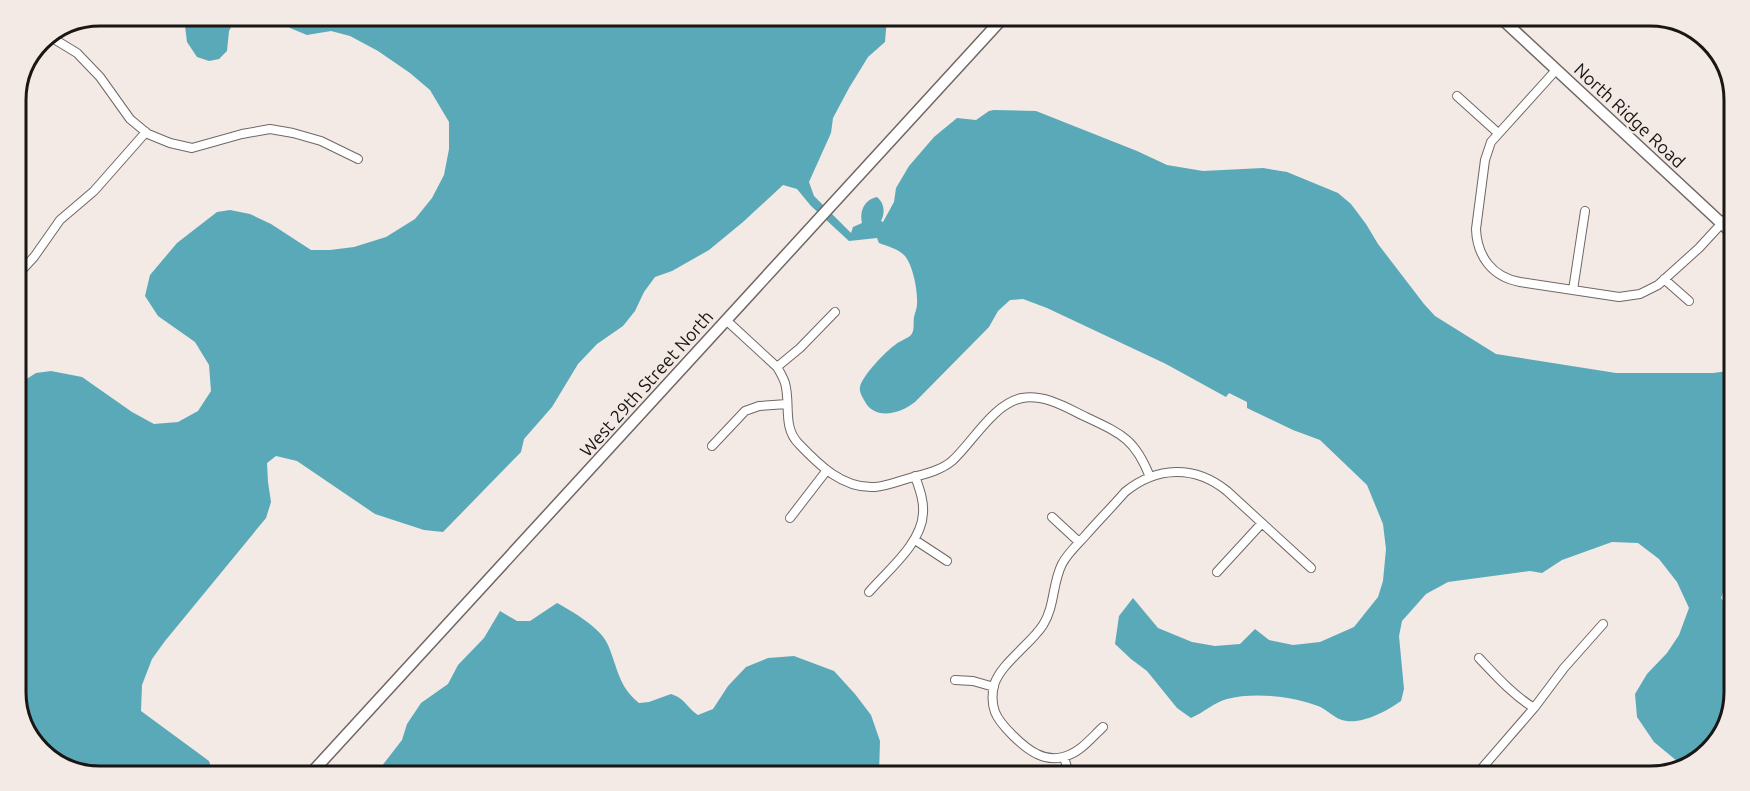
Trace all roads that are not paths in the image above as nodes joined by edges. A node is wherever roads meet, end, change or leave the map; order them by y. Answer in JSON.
{"nodes":[{"id":1,"x":996,"y":26,"type":"edge"},
{"id":2,"x":1509,"y":26,"type":"edge"},
{"id":3,"x":56,"y":40,"type":"edge"},
{"id":4,"x":1556,"y":70,"type":"junction"},
{"id":5,"x":1457,"y":96,"type":"dead end"},
{"id":6,"x":146,"y":132,"type":"junction"},
{"id":7,"x":1497,"y":133,"type":"junction"},
{"id":8,"x":358,"y":159,"type":"dead end"},
{"id":9,"x":1585,"y":212,"type":"dead end"},
{"id":10,"x":1722,"y":223,"type":"joint"},
{"id":11,"x":26,"y":266,"type":"edge"},
{"id":12,"x":1664,"y":279,"type":"junction"},
{"id":13,"x":1573,"y":290,"type":"junction"},
{"id":14,"x":1689,"y":301,"type":"dead end"},
{"id":15,"x":835,"y":312,"type":"dead end"},
{"id":16,"x":726,"y":320,"type":"junction"},
{"id":17,"x":777,"y":367,"type":"junction"},
{"id":18,"x":787,"y":404,"type":"junction"},
{"id":19,"x":712,"y":446,"type":"dead end"},
{"id":20,"x":827,"y":470,"type":"junction"},
{"id":21,"x":915,"y":476,"type":"junction"},
{"id":22,"x":1150,"y":477,"type":"junction"},
{"id":23,"x":1052,"y":517,"type":"dead end"},
{"id":24,"x":790,"y":518,"type":"dead end"},
{"id":25,"x":1262,"y":523,"type":"junction"},
{"id":26,"x":915,"y":540,"type":"junction"},
{"id":27,"x":1079,"y":542,"type":"junction"},
{"id":28,"x":947,"y":561,"type":"dead end"},
{"id":29,"x":1311,"y":568,"type":"dead end"},
{"id":30,"x":1217,"y":572,"type":"dead end"},
{"id":31,"x":869,"y":592,"type":"dead end"},
{"id":32,"x":1603,"y":624,"type":"dead end"},
{"id":33,"x":1479,"y":658,"type":"dead end"},
{"id":34,"x":955,"y":680,"type":"dead end"},
{"id":35,"x":994,"y":687,"type":"junction"},
{"id":36,"x":1534,"y":708,"type":"junction"},
{"id":37,"x":1103,"y":727,"type":"dead end"},
{"id":38,"x":1064,"y":757,"type":"junction"},
{"id":39,"x":318,"y":766,"type":"edge"},
{"id":40,"x":1067,"y":766,"type":"edge"},
{"id":41,"x":1484,"y":766,"type":"edge"}],
"edges":[{"from":1,"to":16,"type":"main road","name":"West 29th Street North"},
{"from":2,"to":4,"type":"main road","name":"North Ridge Road"},
{"from":3,"to":6,"type":"street"},
{"from":4,"to":7,"type":"street"},
{"from":4,"to":10,"type":"main road","name":"North Ridge Road"},
{"from":5,"to":7,"type":"street"},
{"from":6,"to":8,"type":"street"},
{"from":6,"to":11,"type":"street"},
{"from":7,"to":13,"type":"street"},
{"from":9,"to":13,"type":"street"},
{"from":10,"to":12,"type":"street"},
{"from":12,"to":13,"type":"street"},
{"from":12,"to":14,"type":"street"},
{"from":15,"to":17,"type":"street"},
{"from":16,"to":17,"type":"street"},
{"from":16,"to":39,"type":"main road","name":"West 29th Street North"},
{"from":17,"to":18,"type":"street"},
{"from":18,"to":19,"type":"street"},
{"from":18,"to":20,"type":"street"},
{"from":20,"to":21,"type":"street"},
{"from":20,"to":24,"type":"street"},
{"from":21,"to":22,"type":"street"},
{"from":21,"to":26,"type":"street"},
{"from":22,"to":25,"type":"street"},
{"from":22,"to":27,"type":"street"},
{"from":23,"to":27,"type":"street"},
{"from":25,"to":29,"type":"street"},
{"from":25,"to":30,"type":"street"},
{"from":26,"to":28,"type":"street"},
{"from":26,"to":31,"type":"street"},
{"from":27,"to":35,"type":"street"},
{"from":32,"to":36,"type":"street"},
{"from":33,"to":36,"type":"street"},
{"from":34,"to":35,"type":"street"},
{"from":35,"to":38,"type":"street"},
{"from":36,"to":41,"type":"street"},
{"from":37,"to":38,"type":"street"},
{"from":38,"to":40,"type":"street"}]}
